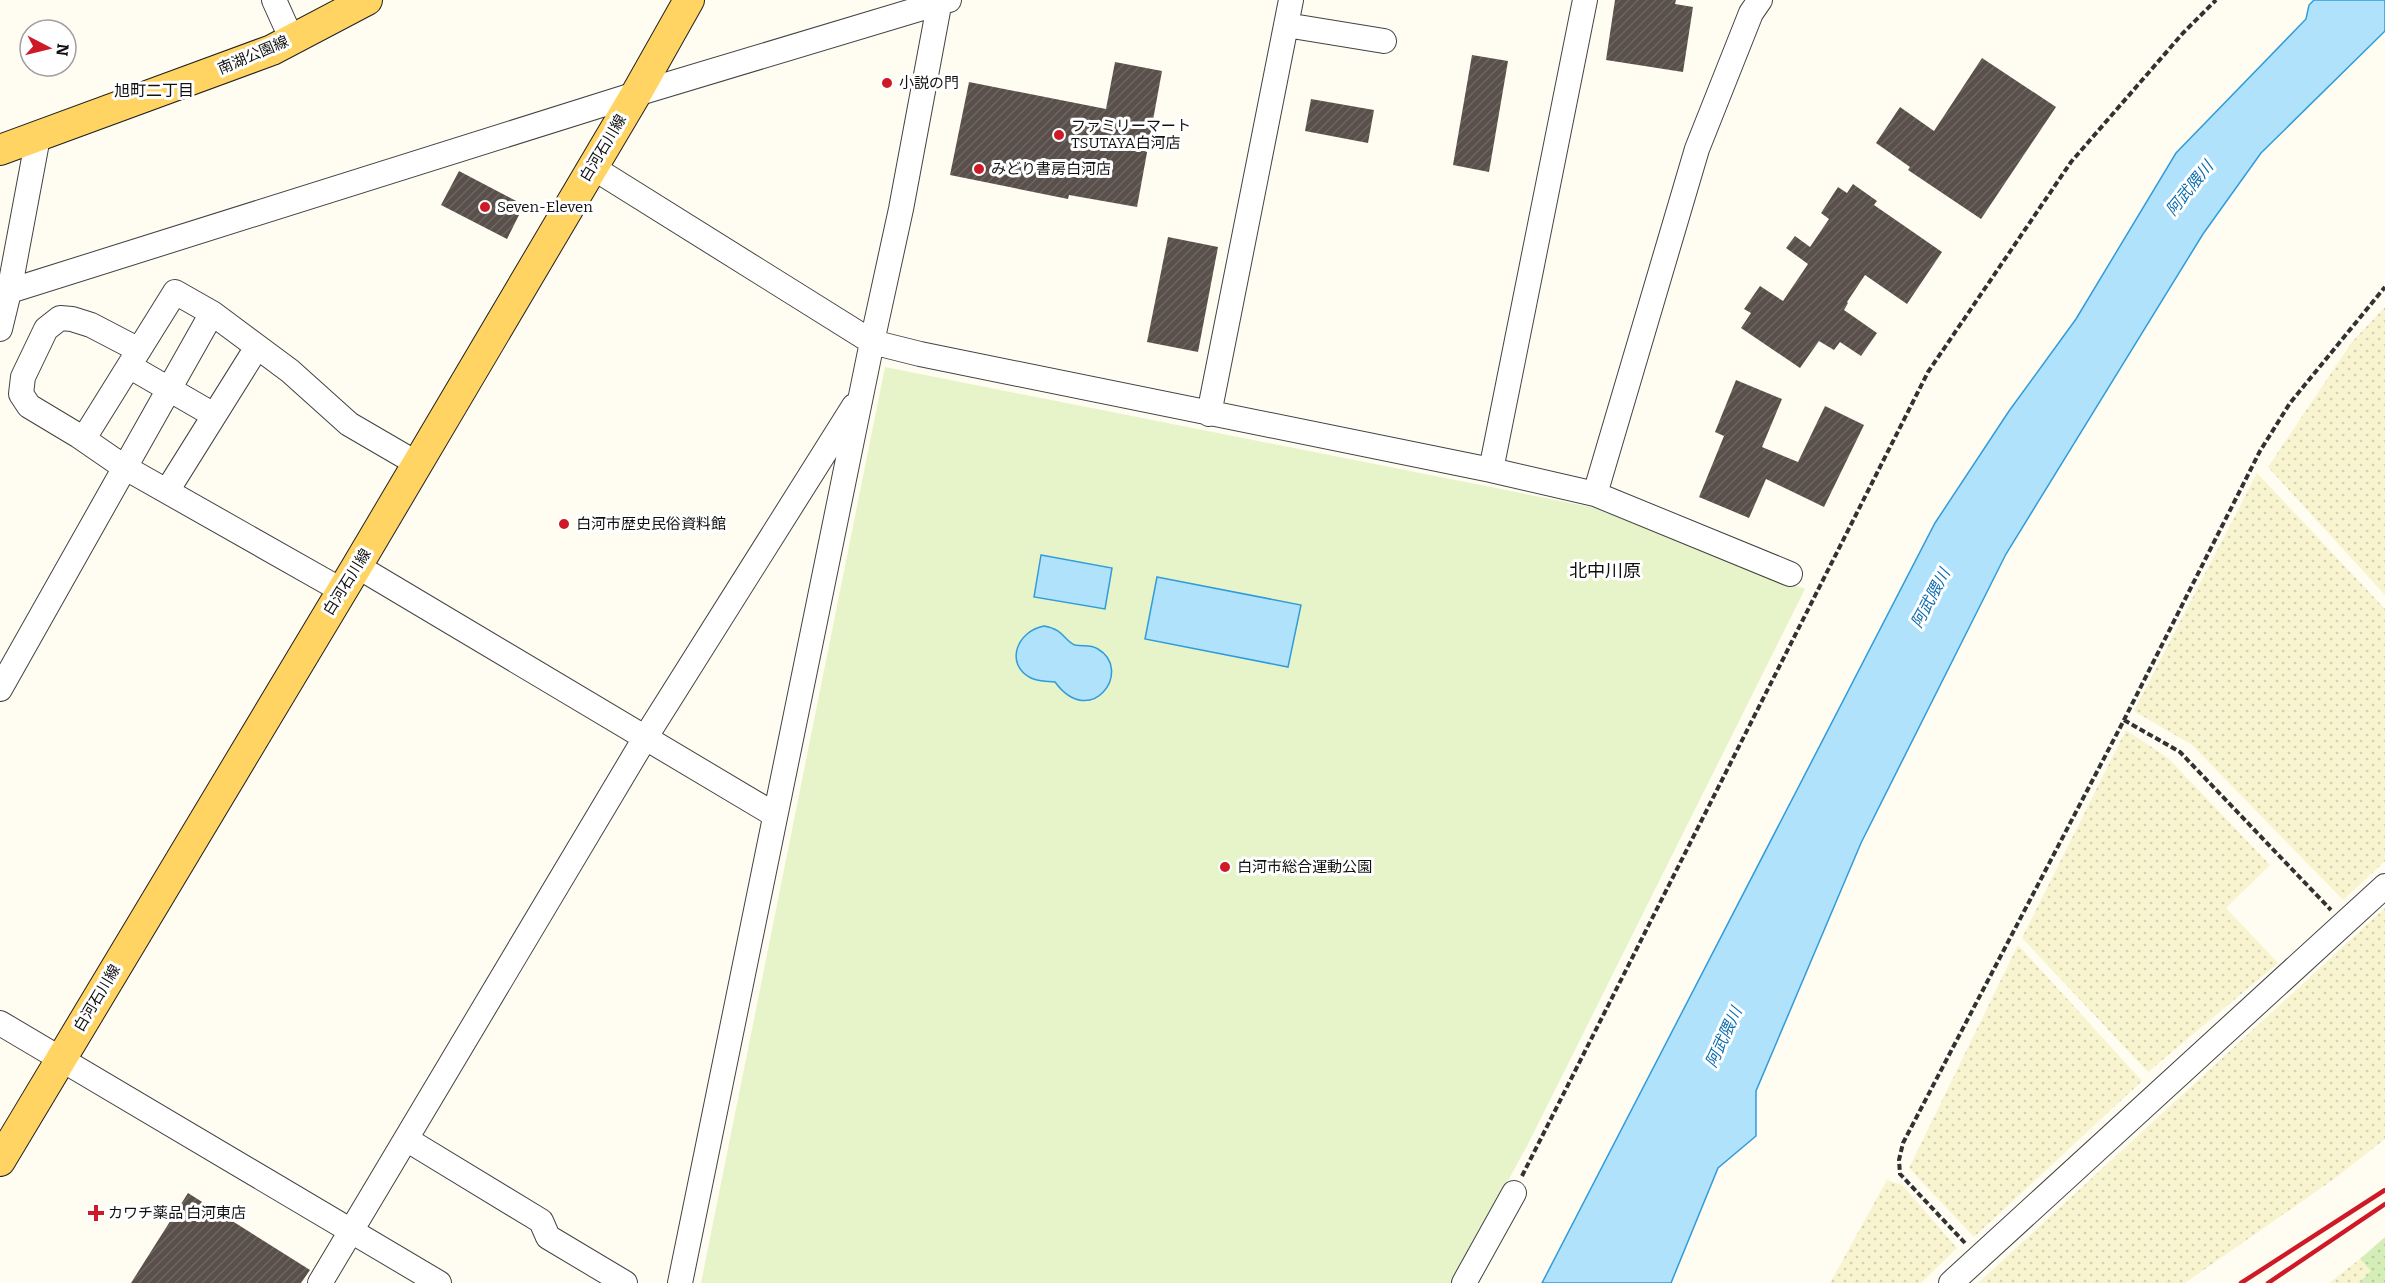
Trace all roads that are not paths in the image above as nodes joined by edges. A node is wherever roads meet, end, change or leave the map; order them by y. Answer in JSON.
{"nodes":[{"id":1,"x":274,"y":0,"type":"edge"},
{"id":2,"x":367,"y":0,"type":"edge"},
{"id":3,"x":689,"y":0,"type":"edge"},
{"id":4,"x":1291,"y":0,"type":"edge"},
{"id":5,"x":1585,"y":0,"type":"edge"},
{"id":6,"x":1760,"y":0,"type":"edge"},
{"id":7,"x":943,"y":1,"type":"edge"},
{"id":8,"x":1286,"y":25,"type":"junction"},
{"id":9,"x":292,"y":40,"type":"junction"},
{"id":10,"x":1384,"y":41,"type":"dead end"},
{"id":11,"x":636,"y":94,"type":"junction"},
{"id":12,"x":38,"y":137,"type":"junction"},
{"id":13,"x":0,"y":150,"type":"edge"},
{"id":14,"x":592,"y":167,"type":"junction"},
{"id":15,"x":5,"y":293,"type":"edge"},
{"id":16,"x":212,"y":313,"type":"junction"},
{"id":17,"x":0,"y":329,"type":"edge"},
{"id":18,"x":872,"y":342,"type":"junction"},
{"id":19,"x":257,"y":347,"type":"junction"},
{"id":20,"x":134,"y":358,"type":"junction"},
{"id":21,"x":170,"y":390,"type":"junction"},
{"id":22,"x":861,"y":394,"type":"junction"},
{"id":23,"x":212,"y":414,"type":"junction"},
{"id":24,"x":1209,"y":414,"type":"junction"},
{"id":25,"x":88,"y":442,"type":"junction"},
{"id":26,"x":416,"y":464,"type":"junction"},
{"id":27,"x":124,"y":467,"type":"junction"},
{"id":28,"x":1491,"y":470,"type":"junction"},
{"id":29,"x":167,"y":491,"type":"junction"},
{"id":30,"x":1595,"y":494,"type":"junction"},
{"id":31,"x":1790,"y":573,"type":"dead end"},
{"id":32,"x":349,"y":578,"type":"junction"},
{"id":33,"x":0,"y":689,"type":"edge"},
{"id":34,"x":645,"y":738,"type":"junction"},
{"id":35,"x":775,"y":815,"type":"junction"},
{"id":36,"x":2385,"y":886,"type":"edge"},
{"id":37,"x":0,"y":1023,"type":"edge"},
{"id":38,"x":60,"y":1060,"type":"junction"},
{"id":39,"x":406,"y":1140,"type":"junction"},
{"id":40,"x":0,"y":1161,"type":"edge"},
{"id":41,"x":1514,"y":1193,"type":"road end"},
{"id":42,"x":352,"y":1231,"type":"junction"},
{"id":43,"x":320,"y":1283,"type":"edge"},
{"id":44,"x":439,"y":1283,"type":"edge"},
{"id":45,"x":625,"y":1283,"type":"edge"},
{"id":46,"x":680,"y":1283,"type":"edge"},
{"id":47,"x":1464,"y":1283,"type":"edge"},
{"id":48,"x":1951,"y":1283,"type":"edge"}],
"edges":[{"from":1,"to":9,"type":"street"},
{"from":2,"to":9,"type":"main road","name":"南湖公園線"},
{"from":3,"to":11,"type":"main road","name":"白河石川線"},
{"from":4,"to":8,"type":"street"},
{"from":5,"to":28,"type":"street"},
{"from":6,"to":30,"type":"street"},
{"from":7,"to":11,"type":"street"},
{"from":7,"to":18,"type":"street"},
{"from":8,"to":10,"type":"street"},
{"from":8,"to":24,"type":"street"},
{"from":9,"to":12,"type":"main road","name":"南湖公園線"},
{"from":11,"to":14,"type":"main road","name":"白河石川線"},
{"from":11,"to":15,"type":"street"},
{"from":12,"to":13,"type":"main road","name":"南湖公園線"},
{"from":12,"to":15,"type":"street"},
{"from":14,"to":18,"type":"street"},
{"from":14,"to":26,"type":"main road","name":"白河石川線"},
{"from":15,"to":17,"type":"street"},
{"from":16,"to":19,"type":"street"},
{"from":16,"to":20,"type":"street"},
{"from":16,"to":21,"type":"street"},
{"from":18,"to":22,"type":"street"},
{"from":18,"to":24,"type":"street"},
{"from":19,"to":23,"type":"street"},
{"from":19,"to":26,"type":"street"},
{"from":20,"to":21,"type":"street"},
{"from":20,"to":25,"type":"street"},
{"from":20,"to":25,"type":"street"},
{"from":21,"to":23,"type":"street"},
{"from":21,"to":27,"type":"street"},
{"from":22,"to":34,"type":"street"},
{"from":22,"to":35,"type":"street"},
{"from":23,"to":29,"type":"street"},
{"from":24,"to":28,"type":"street"},
{"from":25,"to":27,"type":"street"},
{"from":26,"to":32,"type":"main road","name":"白河石川線"},
{"from":27,"to":29,"type":"street"},
{"from":27,"to":33,"type":"street"},
{"from":28,"to":30,"type":"street"},
{"from":29,"to":32,"type":"street"},
{"from":30,"to":31,"type":"street"},
{"from":32,"to":34,"type":"street"},
{"from":32,"to":38,"type":"main road","name":"白河石川線"},
{"from":34,"to":35,"type":"street"},
{"from":34,"to":39,"type":"street"},
{"from":35,"to":46,"type":"street"},
{"from":36,"to":48,"type":"street"},
{"from":37,"to":38,"type":"street"},
{"from":38,"to":40,"type":"main road","name":"白河石川線"},
{"from":38,"to":42,"type":"street"},
{"from":39,"to":42,"type":"street"},
{"from":39,"to":45,"type":"street"},
{"from":41,"to":47,"type":"street"},
{"from":42,"to":43,"type":"street"},
{"from":42,"to":44,"type":"street"}]}
